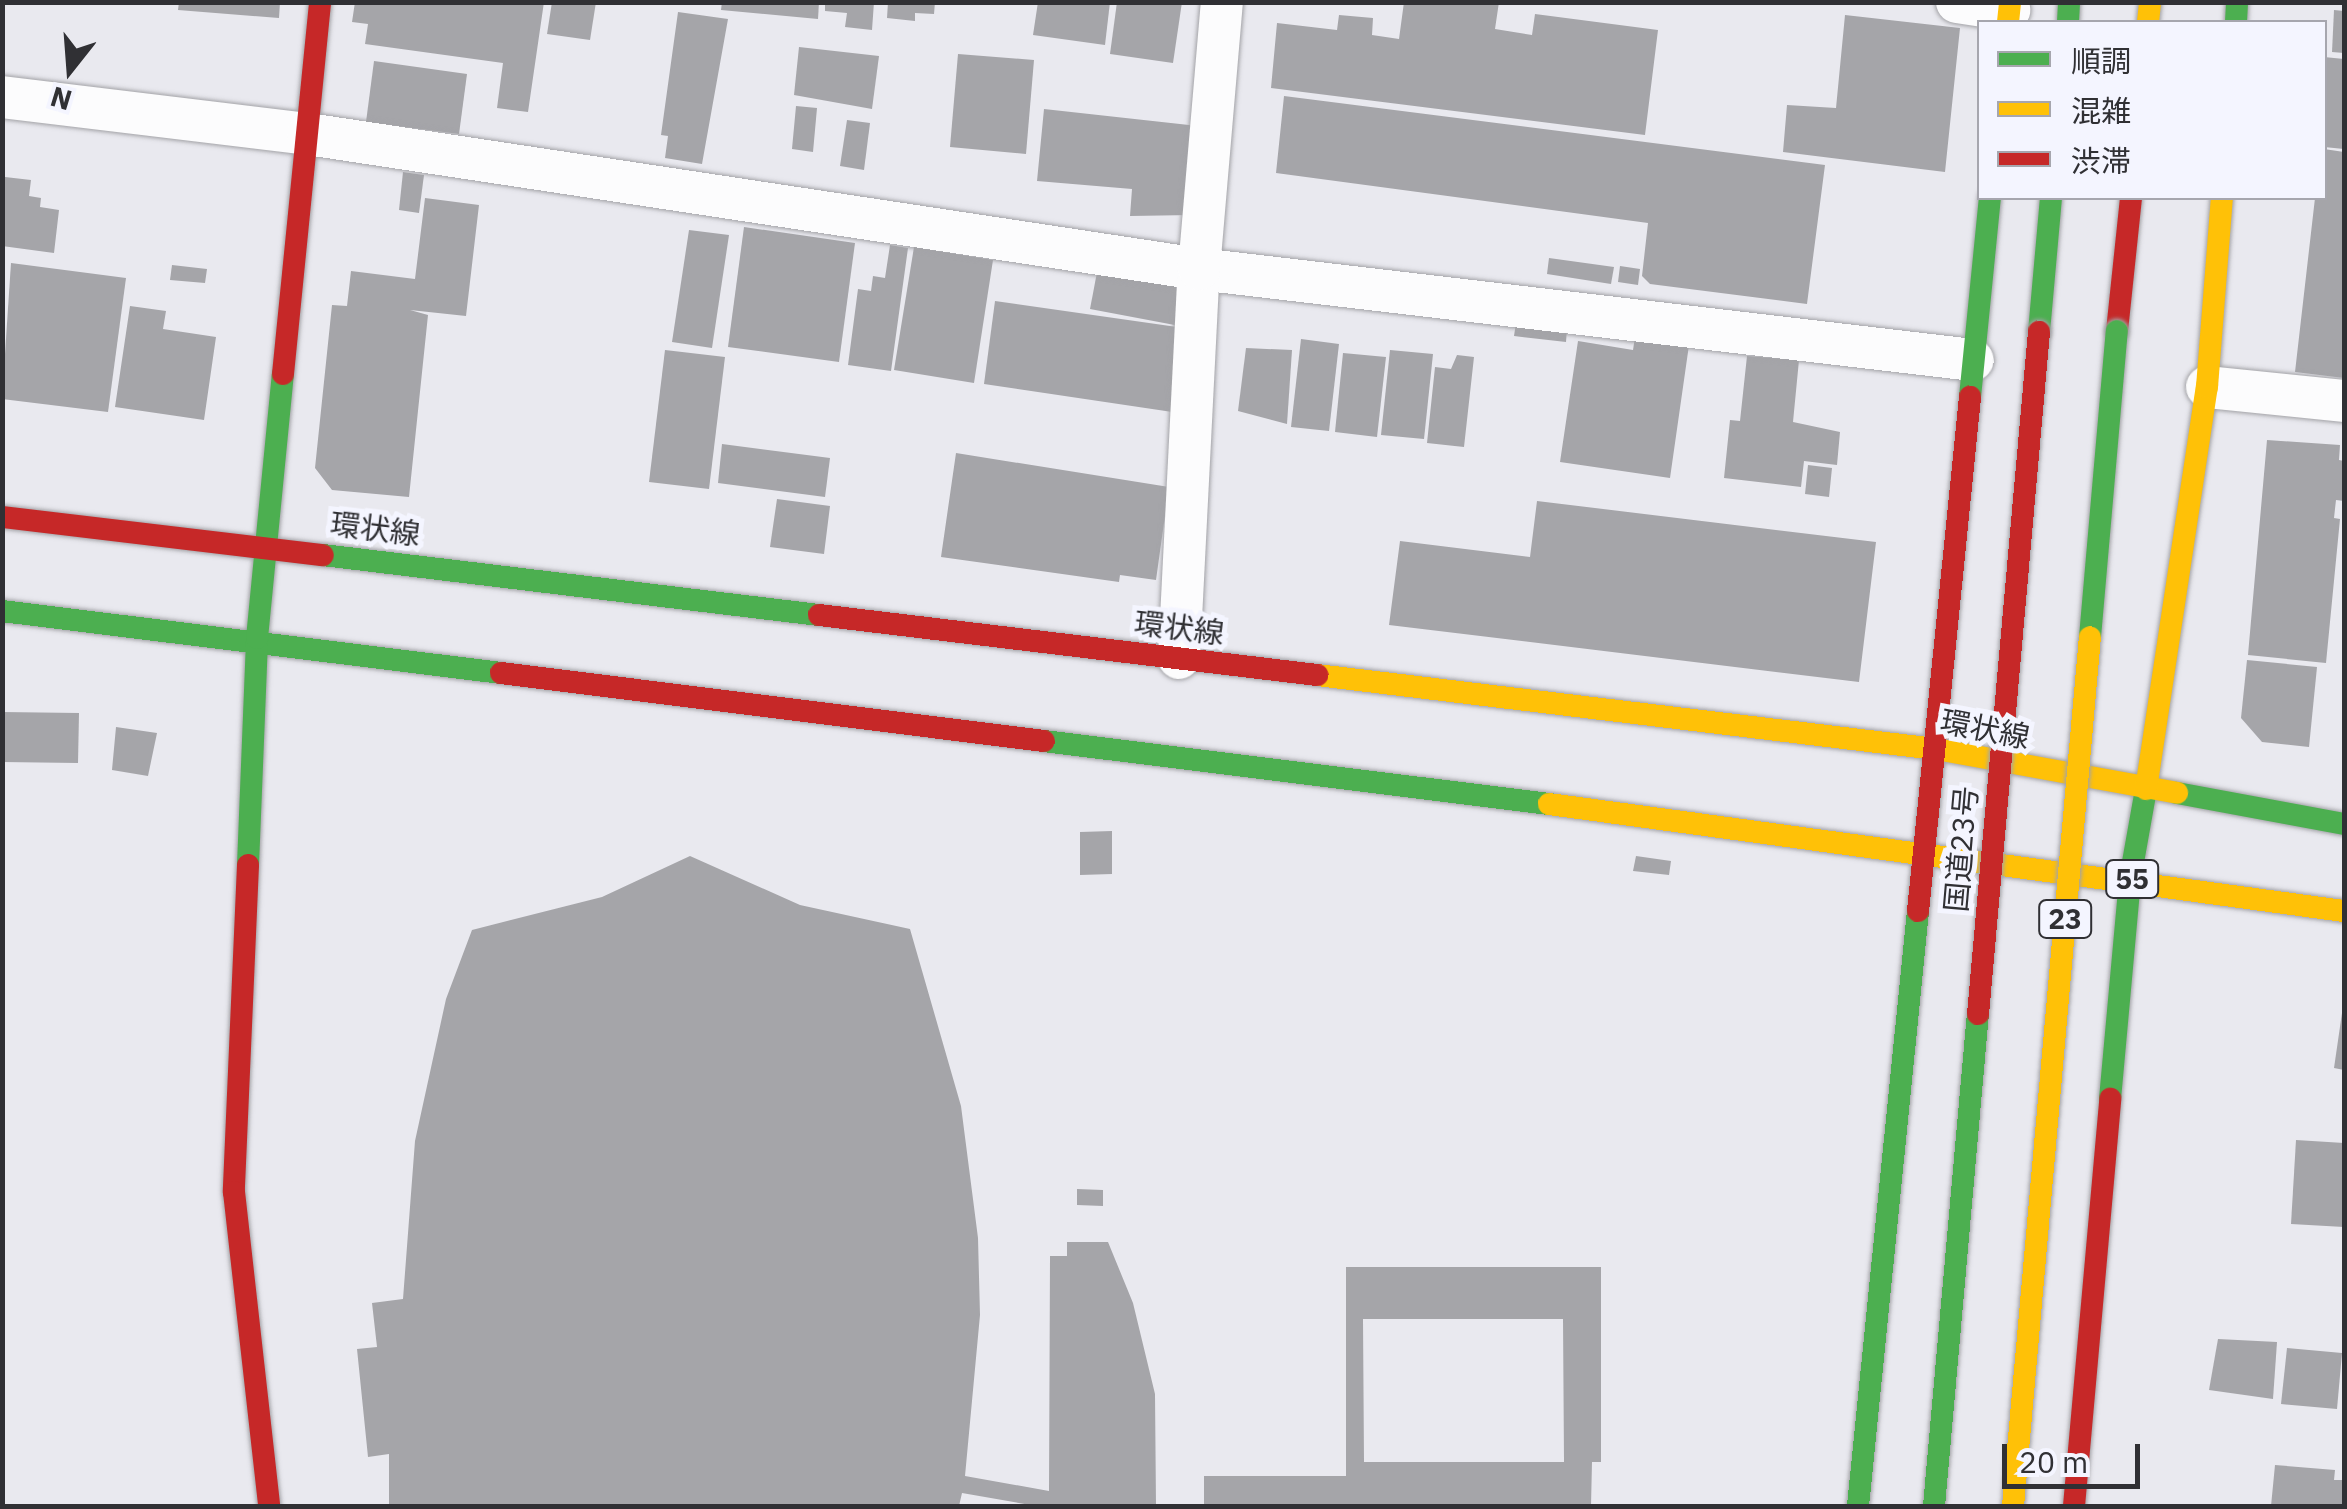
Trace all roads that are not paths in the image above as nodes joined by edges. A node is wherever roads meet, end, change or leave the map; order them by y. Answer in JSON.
{"nodes":[{"id":1,"x":320,"y":2,"type":"edge"},
{"id":2,"x":1222,"y":2,"type":"edge"},
{"id":3,"x":1956,"y":2,"type":"edge"},
{"id":4,"x":2009,"y":12,"type":"edge"},
{"id":5,"x":2,"y":97,"type":"edge"},
{"id":6,"x":308,"y":134,"type":"junction"},
{"id":7,"x":1990,"y":200,"type":"edge"},
{"id":8,"x":2052,"y":200,"type":"edge"},
{"id":9,"x":2130,"y":200,"type":"edge"},
{"id":10,"x":2222,"y":200,"type":"edge"},
{"id":11,"x":1199,"y":269,"type":"junction"},
{"id":12,"x":1973,"y":360,"type":"junction"},
{"id":13,"x":2208,"y":387,"type":"junction"},
{"id":14,"x":2344,"y":401,"type":"edge"},
{"id":15,"x":2,"y":516,"type":"edge"},
{"id":16,"x":269,"y":546,"type":"junction"},
{"id":17,"x":2,"y":611,"type":"edge"},
{"id":18,"x":257,"y":638,"type":"junction"},
{"id":19,"x":1178,"y":658,"type":"junction"},
{"id":20,"x":1936,"y":749,"type":"junction"},
{"id":21,"x":2146,"y":789,"type":"junction"},
{"id":22,"x":2344,"y":824,"type":"edge"},
{"id":23,"x":1920,"y":850,"type":"junction"},
{"id":24,"x":2130,"y":879,"type":"junction"},
{"id":25,"x":2344,"y":910,"type":"edge"},
{"id":26,"x":1857,"y":1503,"type":"edge"},
{"id":27,"x":269,"y":1506,"type":"edge"},
{"id":28,"x":1934,"y":1506,"type":"edge"},
{"id":29,"x":2014,"y":1506,"type":"edge"},
{"id":30,"x":2074,"y":1506,"type":"edge"}],
"edges":[{"from":1,"to":6,"type":"main road"},
{"from":2,"to":11,"type":"street"},
{"from":3,"to":4,"type":"street"},
{"from":5,"to":6,"type":"street"},
{"from":6,"to":11,"type":"street"},
{"from":6,"to":16,"type":"main road"},
{"from":7,"to":12,"type":"main road"},
{"from":8,"to":28,"type":"main road","name":"国道23号","bridge":true},
{"from":9,"to":29,"type":"main road","number":"23","bridge":true},
{"from":10,"to":13,"type":"main road"},
{"from":11,"to":12,"type":"street"},
{"from":11,"to":19,"type":"street"},
{"from":12,"to":20,"type":"main road"},
{"from":13,"to":14,"type":"street"},
{"from":13,"to":21,"type":"main road"},
{"from":15,"to":16,"type":"main road","name":"環状線"},
{"from":16,"to":18,"type":"main road"},
{"from":16,"to":19,"type":"main road","name":"環状線"},
{"from":17,"to":18,"type":"main road"},
{"from":18,"to":23,"type":"main road"},
{"from":18,"to":27,"type":"main road"},
{"from":19,"to":20,"type":"main road","name":"環状線"},
{"from":20,"to":21,"type":"main road","name":"環状線"},
{"from":20,"to":23,"type":"main road"},
{"from":21,"to":22,"type":"main road","name":"環状線"},
{"from":21,"to":24,"type":"main road"},
{"from":23,"to":24,"type":"main road","number":"55"},
{"from":23,"to":26,"type":"main road"},
{"from":24,"to":25,"type":"main road","number":"55"},
{"from":24,"to":30,"type":"main road"}]}
